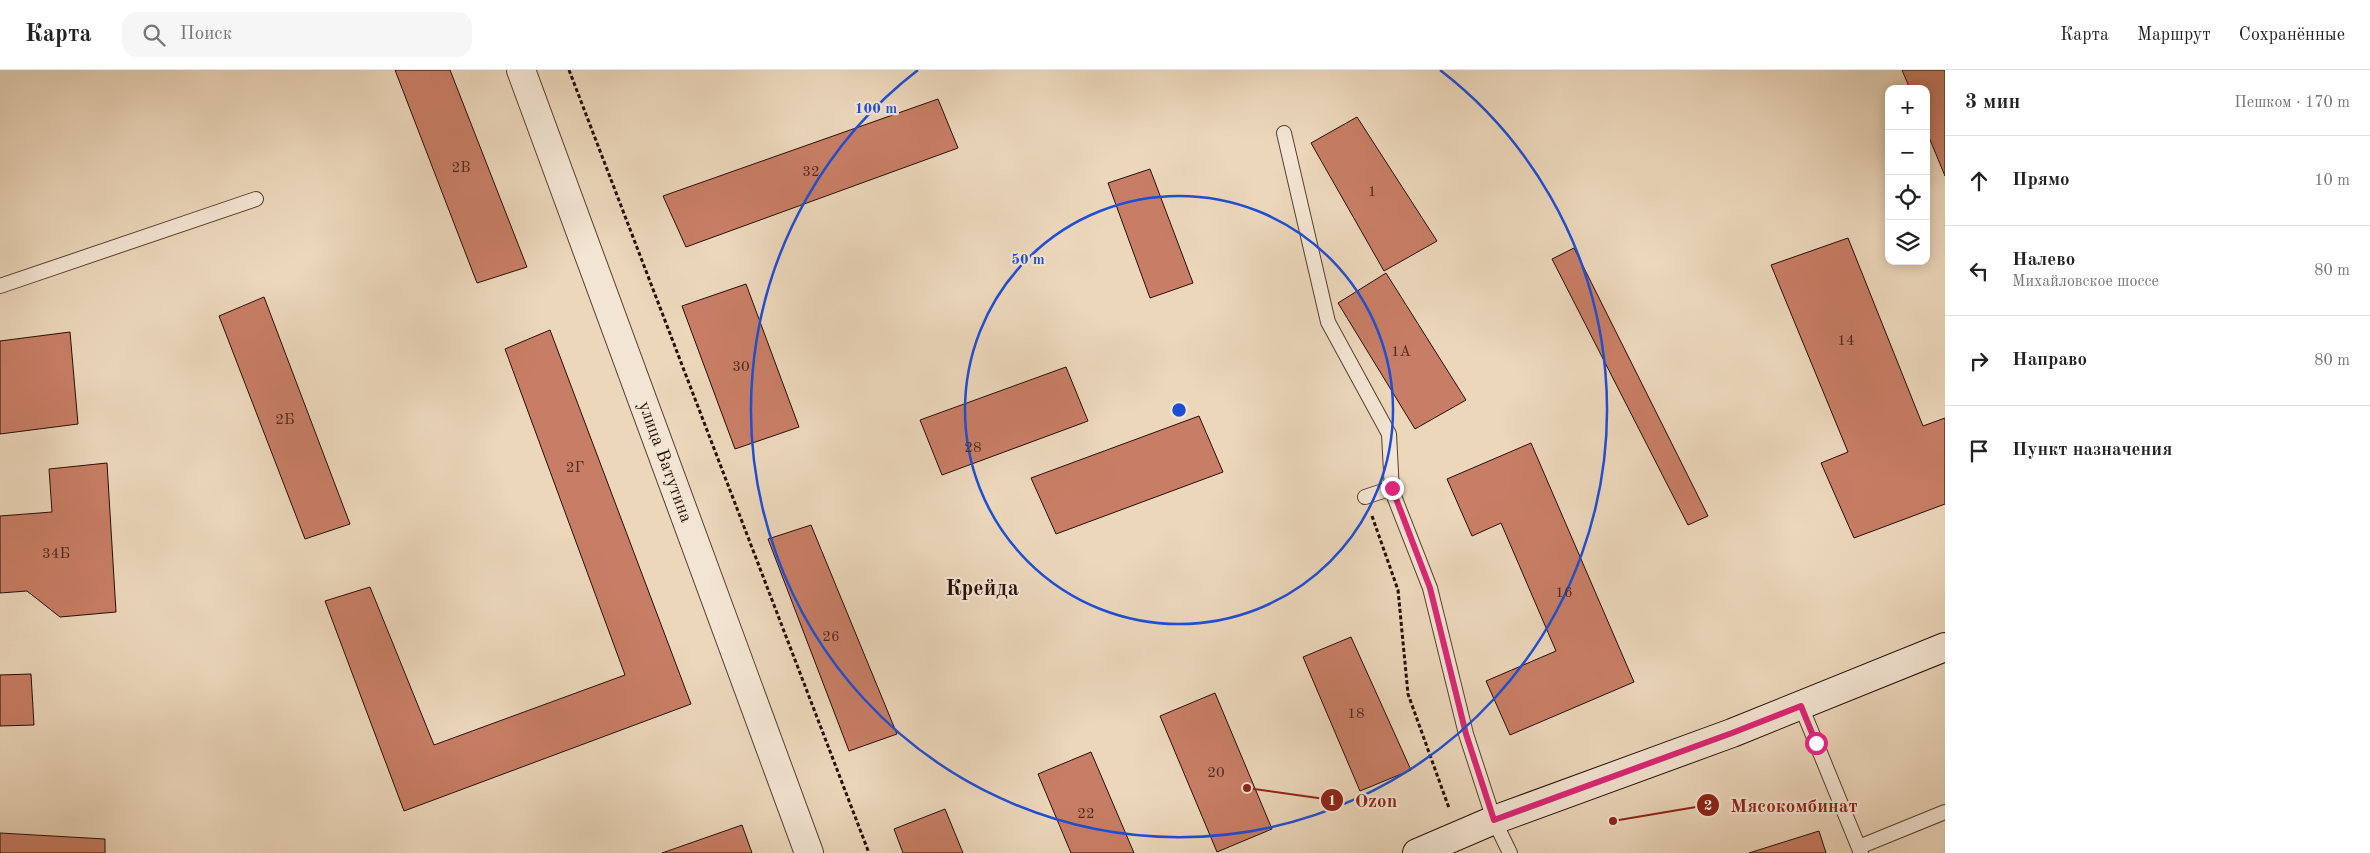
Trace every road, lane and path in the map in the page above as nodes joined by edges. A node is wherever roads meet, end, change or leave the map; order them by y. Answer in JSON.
{"nodes":[{"id":1,"x":521,"y":70,"type":"edge"},
{"id":2,"x":569,"y":70,"type":"edge"},
{"id":3,"x":1284,"y":134,"type":"dead end"},
{"id":4,"x":256,"y":198,"type":"dead end"},
{"id":5,"x":0,"y":286,"type":"edge"},
{"id":6,"x":1392,"y":488,"type":"junction"},
{"id":7,"x":1365,"y":497,"type":"joint"},
{"id":8,"x":1945,"y":647,"type":"edge"},
{"id":9,"x":1801,"y":706,"type":"junction"},
{"id":10,"x":1945,"y":812,"type":"edge"},
{"id":11,"x":1494,"y":820,"type":"junction"},
{"id":12,"x":1459,"y":835,"type":"junction"},
{"id":13,"x":1860,"y":850,"type":"edge"},
{"id":14,"x":809,"y":853,"type":"edge"},
{"id":15,"x":869,"y":853,"type":"edge"},
{"id":16,"x":1416,"y":853,"type":"edge"},
{"id":17,"x":1510,"y":853,"type":"edge"}],
"edges":[{"from":1,"to":14,"type":"street","name":"улица Ватутина"},
{"from":2,"to":15,"type":"path"},
{"from":3,"to":6,"type":"lane"},
{"from":4,"to":5,"type":"lane"},
{"from":6,"to":7,"type":"lane"},
{"from":6,"to":11,"type":"lane"},
{"from":7,"to":12,"type":"path"},
{"from":8,"to":9,"type":"street"},
{"from":9,"to":11,"type":"street"},
{"from":9,"to":13,"type":"lane"},
{"from":10,"to":13,"type":"lane"},
{"from":11,"to":12,"type":"street"},
{"from":11,"to":17,"type":"lane"},
{"from":12,"to":16,"type":"street"}]}
